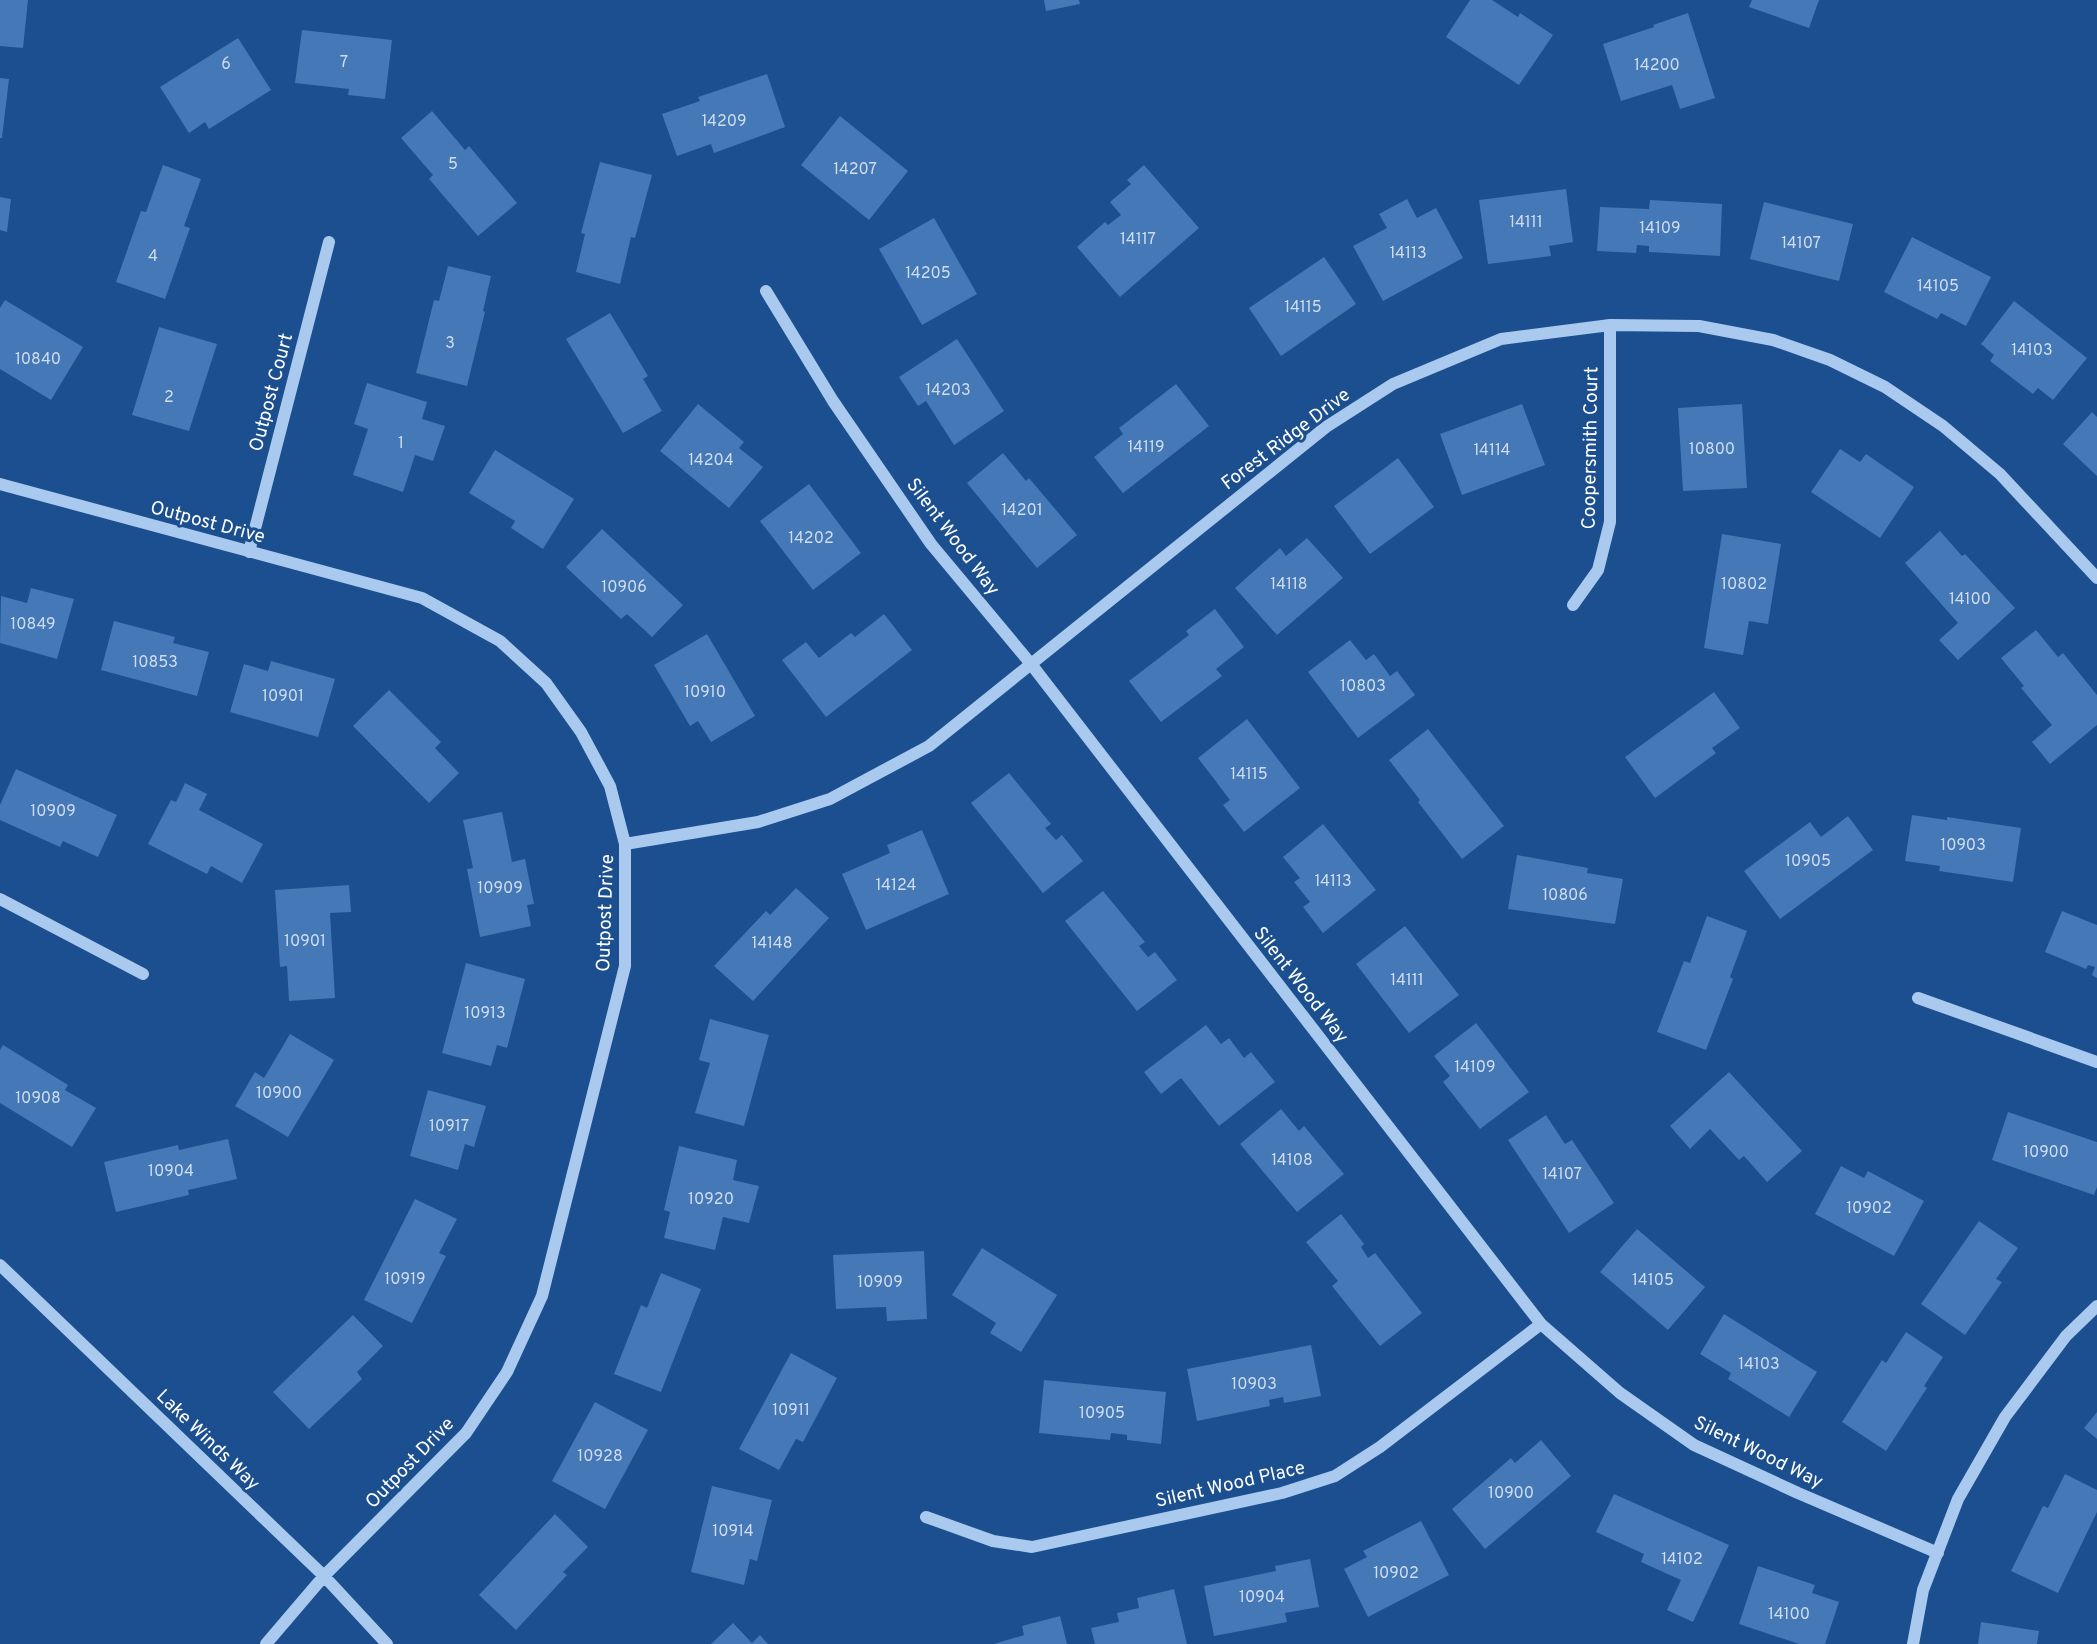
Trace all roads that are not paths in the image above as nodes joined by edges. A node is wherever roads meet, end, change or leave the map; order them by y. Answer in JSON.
{"nodes":[{"id":1,"x":330,"y":242,"type":"dead end"},
{"id":2,"x":766,"y":291,"type":"dead end"},
{"id":3,"x":1611,"y":325,"type":"junction"},
{"id":4,"x":0,"y":484,"type":"edge"},
{"id":5,"x":249,"y":552,"type":"junction"},
{"id":6,"x":2097,"y":578,"type":"edge"},
{"id":7,"x":1573,"y":605,"type":"dead end"},
{"id":8,"x":1031,"y":664,"type":"junction"},
{"id":9,"x":625,"y":844,"type":"junction"},
{"id":10,"x":0,"y":899,"type":"edge"},
{"id":11,"x":143,"y":975,"type":"dead end"},
{"id":12,"x":1918,"y":998,"type":"dead end"},
{"id":13,"x":2097,"y":1062,"type":"edge"},
{"id":14,"x":0,"y":1265,"type":"edge"},
{"id":15,"x":2097,"y":1306,"type":"edge"},
{"id":16,"x":1541,"y":1324,"type":"junction"},
{"id":17,"x":926,"y":1517,"type":"dead end"},
{"id":18,"x":1938,"y":1553,"type":"junction"},
{"id":19,"x":324,"y":1576,"type":"junction"},
{"id":20,"x":266,"y":1644,"type":"edge"},
{"id":21,"x":387,"y":1644,"type":"edge"},
{"id":22,"x":1913,"y":1644,"type":"edge"}],
"edges":[{"from":1,"to":5,"type":"street","name":"Outpost Court"},
{"from":2,"to":8,"type":"street","name":"Silent Wood Way"},
{"from":3,"to":6,"type":"street","name":"Forest Ridge Drive"},
{"from":3,"to":7,"type":"street","name":"Coopersmith Court"},
{"from":3,"to":8,"type":"street","name":"Forest Ridge Drive"},
{"from":4,"to":5,"type":"street","name":"Outpost Drive"},
{"from":5,"to":9,"type":"street","name":"Outpost Drive"},
{"from":8,"to":9,"type":"street","name":"Forest Ridge Drive"},
{"from":8,"to":16,"type":"street","name":"Silent Wood Way"},
{"from":9,"to":19,"type":"street","name":"Outpost Drive"},
{"from":10,"to":11,"type":"street"},
{"from":12,"to":13,"type":"street"},
{"from":14,"to":19,"type":"street","name":"Lake Winds Way"},
{"from":15,"to":18,"type":"street"},
{"from":16,"to":17,"type":"street","name":"Silent Wood Place"},
{"from":16,"to":18,"type":"street","name":"Silent Wood Way"},
{"from":18,"to":22,"type":"street"},
{"from":19,"to":20,"type":"street","name":"Outpost Drive"},
{"from":19,"to":21,"type":"street","name":"Lake Winds Way"}]}
